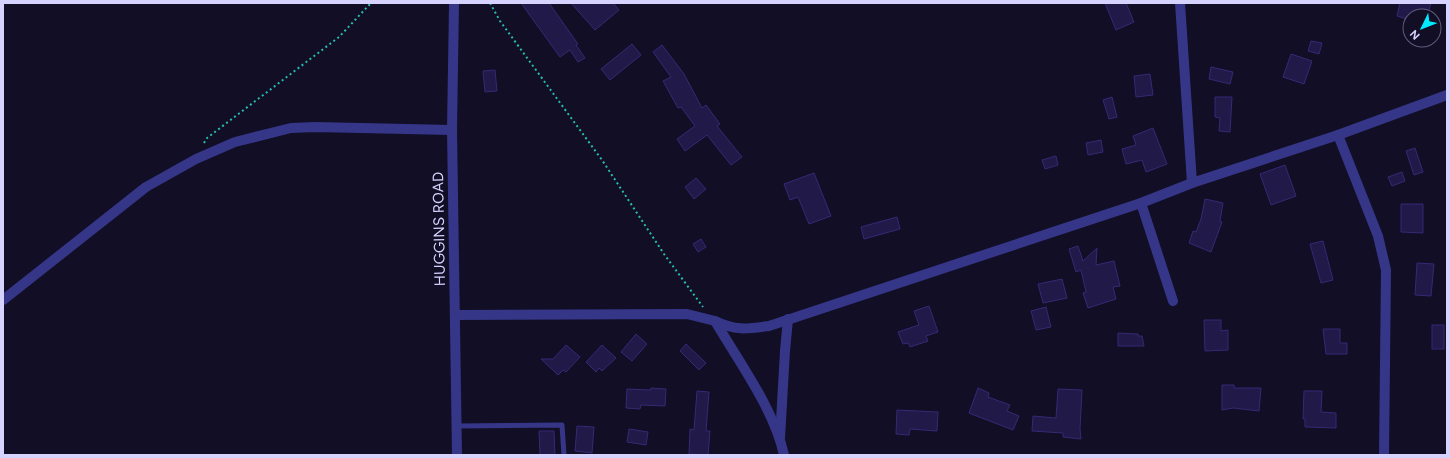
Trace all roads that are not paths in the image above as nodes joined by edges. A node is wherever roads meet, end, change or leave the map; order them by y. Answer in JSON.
{"nodes":[{"id":1,"x":454,"y":3,"type":"edge"},
{"id":2,"x":1180,"y":3,"type":"edge"},
{"id":3,"x":1447,"y":95,"type":"edge"},
{"id":4,"x":452,"y":130,"type":"junction"},
{"id":5,"x":1338,"y":135,"type":"junction"},
{"id":6,"x":1192,"y":183,"type":"junction"},
{"id":7,"x":1141,"y":203,"type":"junction"},
{"id":8,"x":3,"y":300,"type":"edge"},
{"id":9,"x":1174,"y":301,"type":"dead end"},
{"id":10,"x":456,"y":315,"type":"junction"},
{"id":11,"x":788,"y":319,"type":"junction"},
{"id":12,"x":715,"y":322,"type":"junction"},
{"id":13,"x":457,"y":426,"type":"junction"},
{"id":14,"x":780,"y":438,"type":"junction"},
{"id":15,"x":457,"y":455,"type":"edge"},
{"id":16,"x":564,"y":455,"type":"edge"},
{"id":17,"x":784,"y":455,"type":"edge"},
{"id":18,"x":1384,"y":455,"type":"edge"}],
"edges":[{"from":1,"to":4,"type":"street","name":"HUGGINS ROAD"},
{"from":2,"to":6,"type":"street"},
{"from":3,"to":5,"type":"street"},
{"from":4,"to":8,"type":"street"},
{"from":4,"to":10,"type":"street","name":"HUGGINS ROAD"},
{"from":5,"to":6,"type":"street"},
{"from":5,"to":18,"type":"street"},
{"from":6,"to":7,"type":"street"},
{"from":7,"to":9,"type":"street"},
{"from":7,"to":11,"type":"street"},
{"from":10,"to":12,"type":"street"},
{"from":10,"to":13,"type":"street","name":"HUGGINS ROAD"},
{"from":11,"to":12,"type":"street"},
{"from":11,"to":14,"type":"street"},
{"from":12,"to":14,"type":"street"},
{"from":13,"to":15,"type":"street","name":"HUGGINS ROAD"},
{"from":13,"to":16,"type":"lane"},
{"from":14,"to":17,"type":"street"}]}
